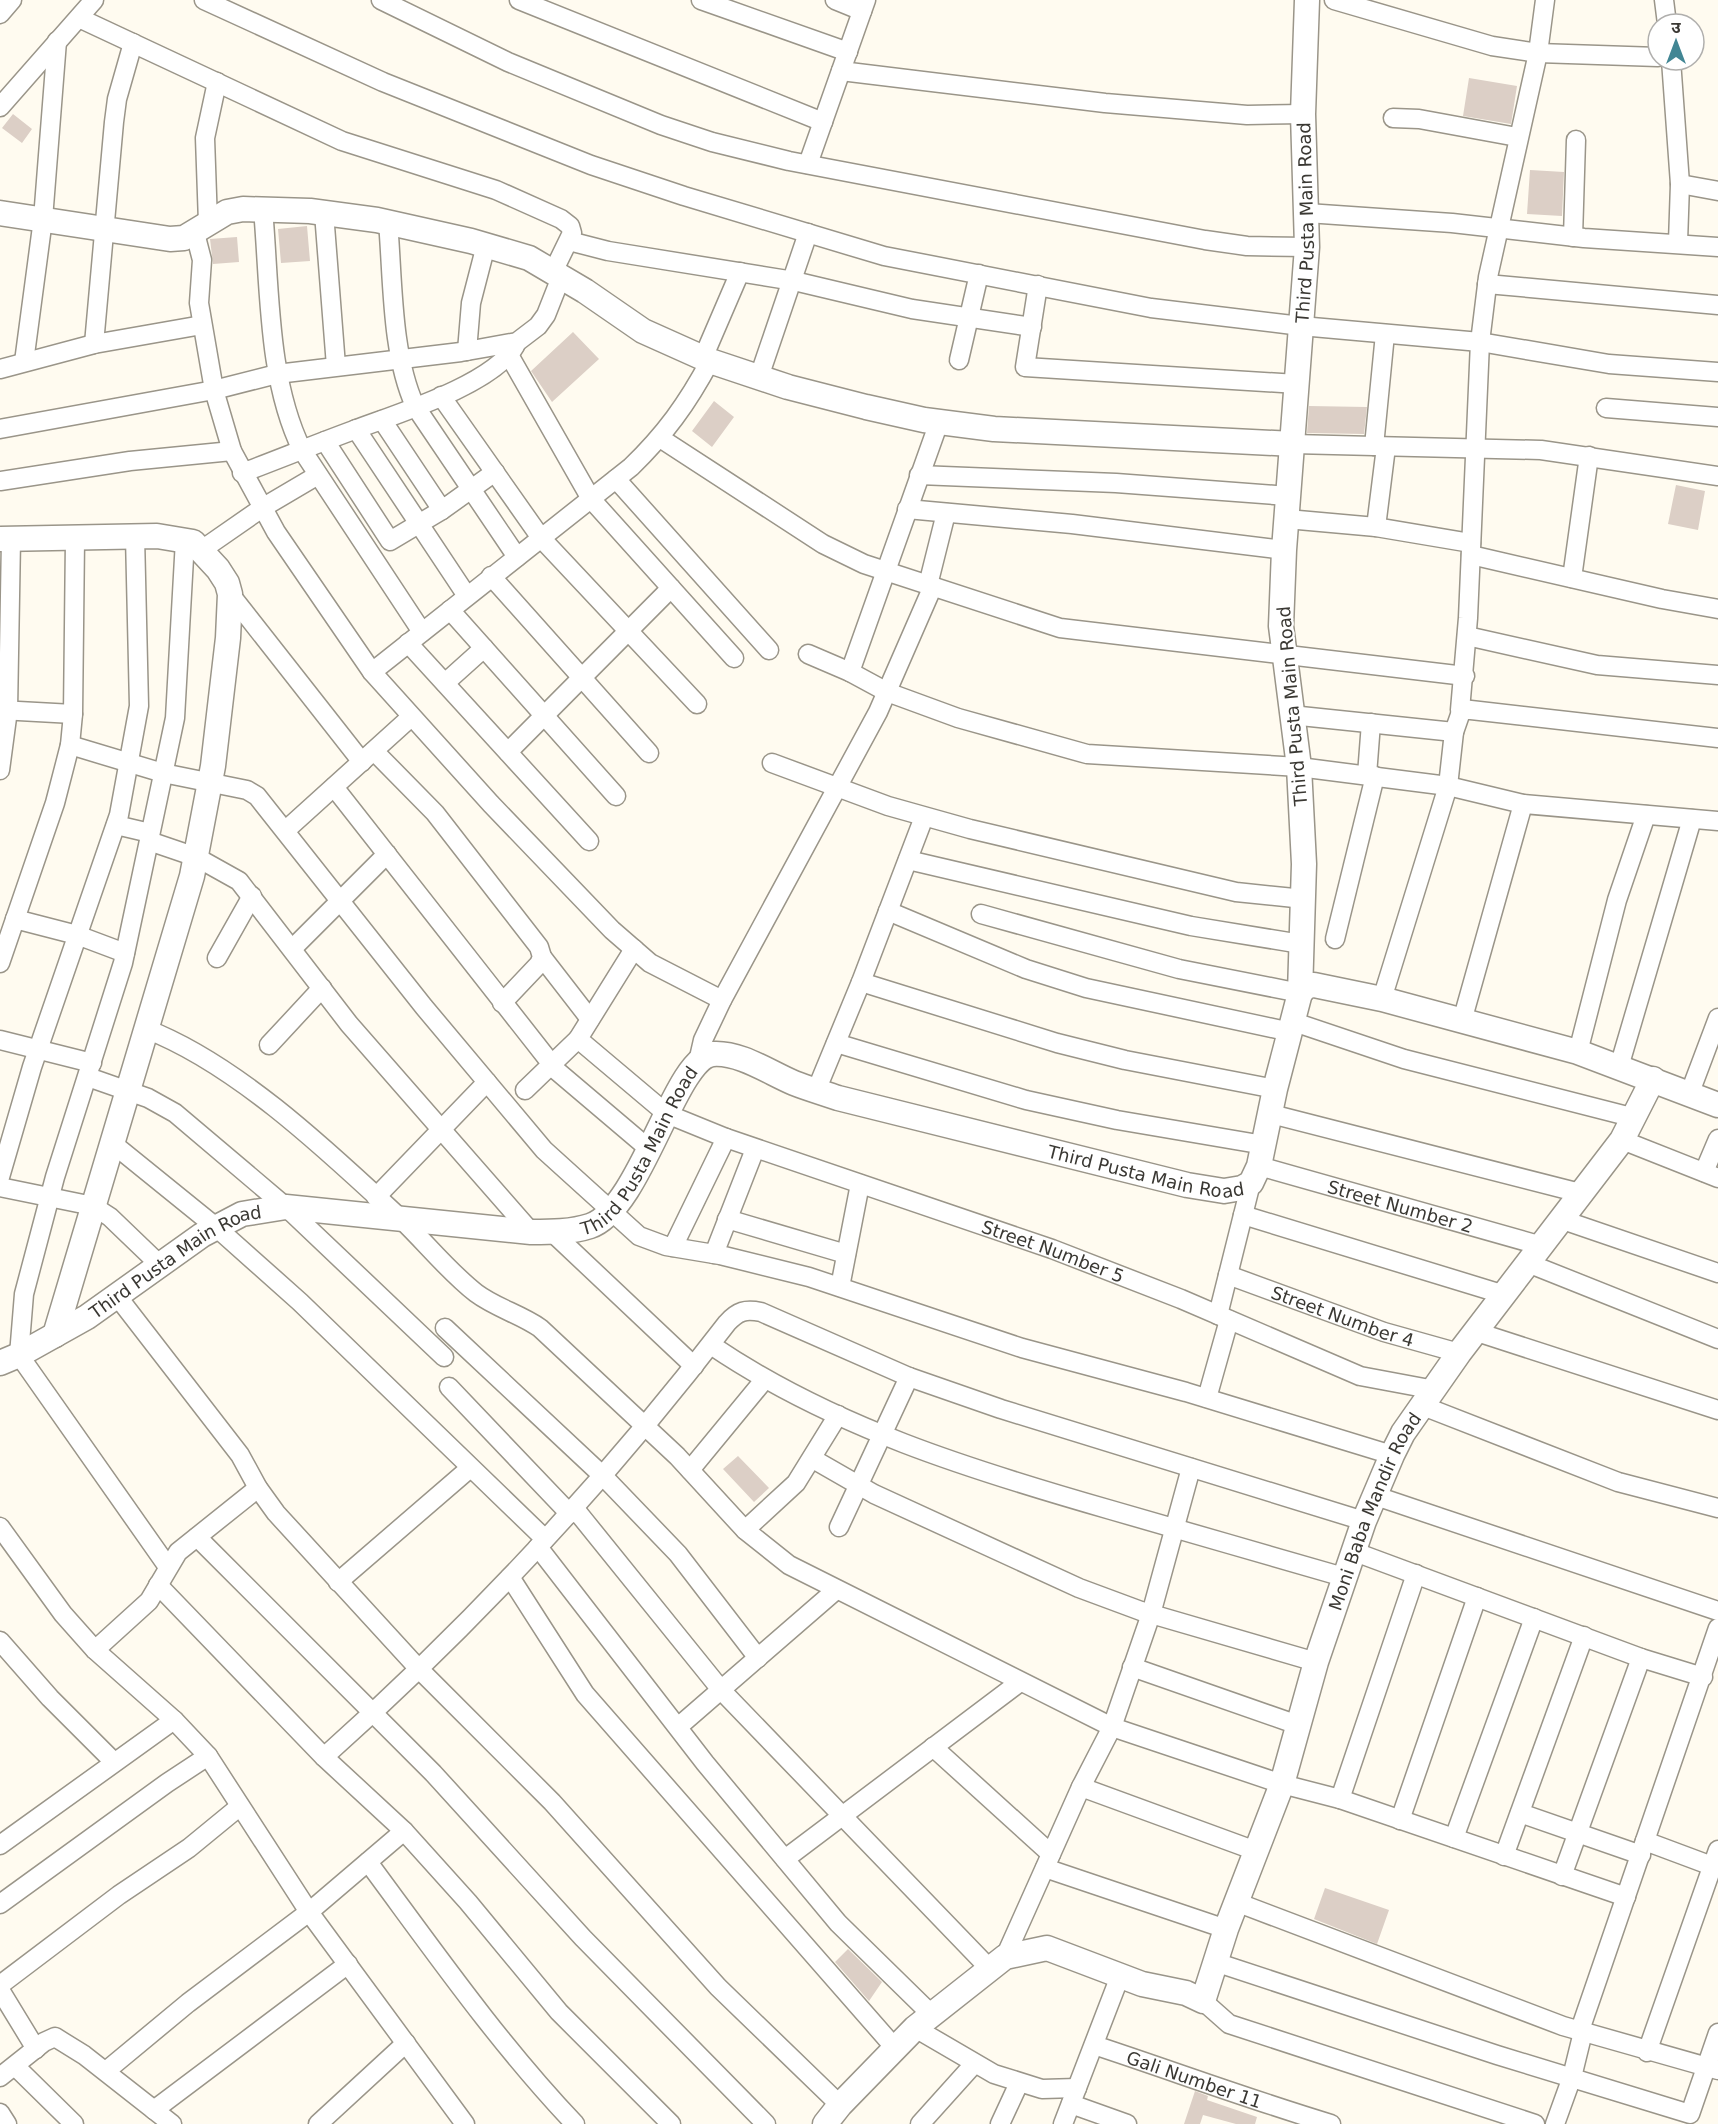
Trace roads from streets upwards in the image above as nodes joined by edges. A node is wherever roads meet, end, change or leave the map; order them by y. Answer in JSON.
{"nodes":[{"id":1,"x":12,"y":0,"type":"edge"},
{"id":2,"x":94,"y":0,"type":"edge"},
{"id":3,"x":204,"y":0,"type":"edge"},
{"id":4,"x":381,"y":0,"type":"edge"},
{"id":5,"x":519,"y":0,"type":"edge"},
{"id":6,"x":701,"y":0,"type":"edge"},
{"id":7,"x":835,"y":0,"type":"edge"},
{"id":8,"x":1307,"y":0,"type":"edge"},
{"id":9,"x":1334,"y":0,"type":"edge"},
{"id":10,"x":1545,"y":0,"type":"edge"},
{"id":11,"x":864,"y":6,"type":"edge"},
{"id":12,"x":0,"y":14,"type":"edge"},
{"id":13,"x":80,"y":18,"type":"junction"},
{"id":14,"x":57,"y":41,"type":"junction"},
{"id":15,"x":133,"y":43,"type":"junction"},
{"id":16,"x":848,"y":52,"type":"junction"},
{"id":17,"x":1538,"y":53,"type":"junction"},
{"id":18,"x":1646,"y":57,"type":"edge"},
{"id":19,"x":841,"y":71,"type":"junction"},
{"id":20,"x":1672,"y":72,"type":"edge"},
{"id":21,"x":217,"y":82,"type":"junction"},
{"id":22,"x":0,"y":107,"type":"edge"},
{"id":23,"x":1303,"y":114,"type":"junction"},
{"id":24,"x":1393,"y":118,"type":"dead end"},
{"id":25,"x":823,"y":122,"type":"junction"},
{"id":26,"x":1517,"y":137,"type":"junction"},
{"id":27,"x":1576,"y":140,"type":"dead end"},
{"id":28,"x":808,"y":164,"type":"junction"},
{"id":29,"x":1680,"y":184,"type":"junction"},
{"id":30,"x":1718,"y":191,"type":"edge"},
{"id":31,"x":263,"y":209,"type":"junction"},
{"id":32,"x":0,"y":213,"type":"edge"},
{"id":33,"x":324,"y":213,"type":"junction"},
{"id":34,"x":1307,"y":213,"type":"junction"},
{"id":35,"x":43,"y":219,"type":"junction"},
{"id":36,"x":388,"y":222,"type":"junction"},
{"id":37,"x":1498,"y":227,"type":"junction"},
{"id":38,"x":106,"y":228,"type":"junction"},
{"id":39,"x":202,"y":228,"type":"junction"},
{"id":40,"x":808,"y":233,"type":"junction"},
{"id":41,"x":1573,"y":237,"type":"junction"},
{"id":42,"x":569,"y":241,"type":"junction"},
{"id":43,"x":1678,"y":242,"type":"junction"},
{"id":44,"x":486,"y":245,"type":"junction"},
{"id":45,"x":1307,"y":247,"type":"junction"},
{"id":46,"x":1718,"y":247,"type":"edge"},
{"id":47,"x":740,"y":272,"type":"junction"},
{"id":48,"x":979,"y":274,"type":"junction"},
{"id":49,"x":557,"y":275,"type":"junction"},
{"id":50,"x":794,"y":281,"type":"junction"},
{"id":51,"x":1487,"y":284,"type":"junction"},
{"id":52,"x":1038,"y":285,"type":"junction"},
{"id":53,"x":1718,"y":305,"type":"edge"},
{"id":54,"x":968,"y":317,"type":"junction"},
{"id":55,"x":202,"y":325,"type":"junction"},
{"id":56,"x":1301,"y":326,"type":"junction"},
{"id":57,"x":1032,"y":327,"type":"junction"},
{"id":58,"x":1385,"y":334,"type":"junction"},
{"id":59,"x":1480,"y":342,"type":"junction"},
{"id":60,"x":94,"y":344,"type":"junction"},
{"id":61,"x":513,"y":349,"type":"junction"},
{"id":62,"x":467,"y":351,"type":"junction"},
{"id":63,"x":400,"y":358,"type":"junction"},
{"id":64,"x":707,"y":360,"type":"junction"},
{"id":65,"x":959,"y":360,"type":"dead end"},
{"id":66,"x":24,"y":362,"type":"junction"},
{"id":67,"x":336,"y":366,"type":"junction"},
{"id":68,"x":0,"y":369,"type":"edge"},
{"id":69,"x":1718,"y":372,"type":"edge"},
{"id":70,"x":277,"y":374,"type":"junction"},
{"id":71,"x":759,"y":377,"type":"junction"},
{"id":72,"x":1297,"y":384,"type":"junction"},
{"id":73,"x":214,"y":390,"type":"junction"},
{"id":74,"x":441,"y":396,"type":"junction"},
{"id":75,"x":415,"y":406,"type":"junction"},
{"id":76,"x":1606,"y":408,"type":"dead end"},
{"id":77,"x":1718,"y":417,"type":"edge"},
{"id":78,"x":382,"y":420,"type":"junction"},
{"id":79,"x":939,"y":422,"type":"junction"},
{"id":80,"x":0,"y":429,"type":"edge"},
{"id":81,"x":356,"y":429,"type":"junction"},
{"id":82,"x":660,"y":438,"type":"junction"},
{"id":83,"x":325,"y":441,"type":"junction"},
{"id":84,"x":1293,"y":444,"type":"junction"},
{"id":85,"x":1380,"y":446,"type":"junction"},
{"id":86,"x":1476,"y":449,"type":"junction"},
{"id":87,"x":302,"y":450,"type":"junction"},
{"id":88,"x":232,"y":451,"type":"junction"},
{"id":89,"x":1589,"y":456,"type":"junction"},
{"id":90,"x":495,"y":472,"type":"junction"},
{"id":91,"x":242,"y":474,"type":"junction"},
{"id":92,"x":318,"y":475,"type":"junction"},
{"id":93,"x":919,"y":475,"type":"junction"},
{"id":94,"x":1718,"y":476,"type":"edge"},
{"id":95,"x":616,"y":479,"type":"junction"},
{"id":96,"x":0,"y":481,"type":"edge"},
{"id":97,"x":472,"y":490,"type":"junction"},
{"id":98,"x":591,"y":499,"type":"junction"},
{"id":99,"x":1288,"y":507,"type":"junction"},
{"id":100,"x":262,"y":508,"type":"junction"},
{"id":101,"x":907,"y":509,"type":"junction"},
{"id":102,"x":442,"y":510,"type":"junction"},
{"id":103,"x":946,"y":513,"type":"junction"},
{"id":104,"x":419,"y":524,"type":"junction"},
{"id":105,"x":1376,"y":527,"type":"junction"},
{"id":106,"x":135,"y":536,"type":"junction"},
{"id":107,"x":5,"y":538,"type":"edge"},
{"id":108,"x":75,"y":538,"type":"junction"},
{"id":109,"x":541,"y":538,"type":"junction"},
{"id":110,"x":194,"y":545,"type":"junction"},
{"id":111,"x":1471,"y":549,"type":"junction"},
{"id":112,"x":1284,"y":550,"type":"junction"},
{"id":113,"x":517,"y":557,"type":"junction"},
{"id":114,"x":884,"y":571,"type":"junction"},
{"id":115,"x":492,"y":576,"type":"junction"},
{"id":116,"x":1572,"y":578,"type":"junction"},
{"id":117,"x":931,"y":585,"type":"junction"},
{"id":118,"x":671,"y":588,"type":"junction"},
{"id":119,"x":230,"y":594,"type":"junction"},
{"id":120,"x":467,"y":596,"type":"junction"},
{"id":121,"x":1718,"y":609,"type":"edge"},
{"id":122,"x":450,"y":610,"type":"junction"},
{"id":123,"x":628,"y":632,"type":"junction"},
{"id":124,"x":1467,"y":636,"type":"junction"},
{"id":125,"x":415,"y":637,"type":"junction"},
{"id":126,"x":484,"y":648,"type":"junction"},
{"id":127,"x":769,"y":651,"type":"dead end"},
{"id":128,"x":808,"y":654,"type":"dead end"},
{"id":129,"x":1283,"y":654,"type":"junction"},
{"id":130,"x":734,"y":658,"type":"dead end"},
{"id":131,"x":372,"y":672,"type":"junction"},
{"id":132,"x":850,"y":672,"type":"junction"},
{"id":133,"x":1718,"y":675,"type":"edge"},
{"id":134,"x":1465,"y":676,"type":"junction"},
{"id":135,"x":583,"y":679,"type":"junction"},
{"id":136,"x":445,"y":683,"type":"junction"},
{"id":137,"x":887,"y":692,"type":"junction"},
{"id":138,"x":697,"y":704,"type":"dead end"},
{"id":139,"x":4,"y":710,"type":"edge"},
{"id":140,"x":1460,"y":710,"type":"junction"},
{"id":141,"x":73,"y":714,"type":"junction"},
{"id":142,"x":1291,"y":715,"type":"junction"},
{"id":143,"x":545,"y":716,"type":"junction"},
{"id":144,"x":411,"y":717,"type":"junction"},
{"id":145,"x":1371,"y":723,"type":"junction"},
{"id":146,"x":1454,"y":732,"type":"junction"},
{"id":147,"x":1718,"y":738,"type":"edge"},
{"id":148,"x":70,"y":745,"type":"junction"},
{"id":149,"x":508,"y":752,"type":"junction"},
{"id":150,"x":649,"y":753,"type":"dead end"},
{"id":151,"x":368,"y":757,"type":"junction"},
{"id":152,"x":130,"y":763,"type":"junction"},
{"id":153,"x":771,"y":763,"type":"dead end"},
{"id":154,"x":1299,"y":767,"type":"junction"},
{"id":155,"x":0,"y":771,"type":"edge"},
{"id":156,"x":163,"y":773,"type":"junction"},
{"id":157,"x":1371,"y":776,"type":"junction"},
{"id":158,"x":210,"y":784,"type":"junction"},
{"id":159,"x":1448,"y":786,"type":"junction"},
{"id":160,"x":334,"y":787,"type":"junction"},
{"id":161,"x":837,"y":787,"type":"junction"},
{"id":162,"x":616,"y":796,"type":"dead end"},
{"id":163,"x":1523,"y":804,"type":"junction"},
{"id":164,"x":1646,"y":815,"type":"junction"},
{"id":165,"x":924,"y":817,"type":"junction"},
{"id":166,"x":1692,"y":819,"type":"junction"},
{"id":167,"x":1718,"y":821,"type":"edge"},
{"id":168,"x":116,"y":825,"type":"junction"},
{"id":169,"x":286,"y":830,"type":"junction"},
{"id":170,"x":149,"y":837,"type":"junction"},
{"id":171,"x":589,"y":840,"type":"dead end"},
{"id":172,"x":387,"y":855,"type":"junction"},
{"id":173,"x":196,"y":857,"type":"junction"},
{"id":174,"x":908,"y":860,"type":"junction"},
{"id":175,"x":252,"y":896,"type":"junction"},
{"id":176,"x":1304,"y":899,"type":"junction"},
{"id":177,"x":342,"y":902,"type":"junction"},
{"id":178,"x":888,"y":911,"type":"junction"},
{"id":179,"x":981,"y":914,"type":"dead end"},
{"id":180,"x":15,"y":919,"type":"junction"},
{"id":181,"x":77,"y":935,"type":"junction"},
{"id":182,"x":1335,"y":939,"type":"dead end"},
{"id":183,"x":1301,"y":944,"type":"junction"},
{"id":184,"x":292,"y":949,"type":"junction"},
{"id":185,"x":634,"y":949,"type":"junction"},
{"id":186,"x":125,"y":952,"type":"junction"},
{"id":187,"x":542,"y":957,"type":"junction"},
{"id":188,"x":217,"y":958,"type":"dead end"},
{"id":189,"x":0,"y":963,"type":"edge"},
{"id":190,"x":861,"y":982,"type":"junction"},
{"id":191,"x":322,"y":988,"type":"junction"},
{"id":192,"x":1300,"y":993,"type":"junction"},
{"id":193,"x":1382,"y":999,"type":"junction"},
{"id":194,"x":722,"y":1000,"type":"junction"},
{"id":195,"x":502,"y":1003,"type":"junction"},
{"id":196,"x":1718,"y":1018,"type":"edge"},
{"id":197,"x":590,"y":1019,"type":"junction"},
{"id":198,"x":1462,"y":1021,"type":"junction"},
{"id":199,"x":1292,"y":1027,"type":"junction"},
{"id":200,"x":146,"y":1029,"type":"junction"},
{"id":201,"x":578,"y":1039,"type":"junction"},
{"id":202,"x":0,"y":1040,"type":"edge"},
{"id":203,"x":836,"y":1043,"type":"junction"},
{"id":204,"x":269,"y":1044,"type":"dead end"},
{"id":205,"x":38,"y":1050,"type":"junction"},
{"id":206,"x":1578,"y":1052,"type":"junction"},
{"id":207,"x":699,"y":1062,"type":"junction"},
{"id":208,"x":551,"y":1063,"type":"junction"},
{"id":209,"x":1619,"y":1067,"type":"junction"},
{"id":210,"x":90,"y":1070,"type":"junction"},
{"id":211,"x":1653,"y":1079,"type":"junction"},
{"id":212,"x":487,"y":1082,"type":"junction"},
{"id":213,"x":1275,"y":1089,"type":"junction"},
{"id":214,"x":127,"y":1090,"type":"junction"},
{"id":215,"x":525,"y":1090,"type":"dead end"},
{"id":216,"x":816,"y":1090,"type":"junction"},
{"id":217,"x":1689,"y":1095,"type":"junction"},
{"id":218,"x":1718,"y":1105,"type":"edge"},
{"id":219,"x":667,"y":1114,"type":"junction"},
{"id":220,"x":1271,"y":1114,"type":"junction"},
{"id":221,"x":1635,"y":1118,"type":"junction"},
{"id":222,"x":439,"y":1130,"type":"junction"},
{"id":223,"x":726,"y":1138,"type":"junction"},
{"id":224,"x":1718,"y":1139,"type":"edge"},
{"id":225,"x":1623,"y":1140,"type":"junction"},
{"id":226,"x":112,"y":1143,"type":"junction"},
{"id":227,"x":649,"y":1149,"type":"junction"},
{"id":228,"x":755,"y":1149,"type":"junction"},
{"id":229,"x":1258,"y":1164,"type":"junction"},
{"id":230,"x":1711,"y":1175,"type":"edge"},
{"id":231,"x":0,"y":1177,"type":"edge"},
{"id":232,"x":860,"y":1184,"type":"junction"},
{"id":233,"x":0,"y":1187,"type":"edge"},
{"id":234,"x":1584,"y":1194,"type":"junction"},
{"id":235,"x":50,"y":1197,"type":"junction"},
{"id":236,"x":376,"y":1197,"type":"junction"},
{"id":237,"x":93,"y":1206,"type":"junction"},
{"id":238,"x":286,"y":1207,"type":"junction"},
{"id":239,"x":613,"y":1211,"type":"junction"},
{"id":240,"x":1243,"y":1215,"type":"junction"},
{"id":241,"x":401,"y":1219,"type":"junction"},
{"id":242,"x":727,"y":1219,"type":"junction"},
{"id":243,"x":1563,"y":1220,"type":"junction"},
{"id":244,"x":217,"y":1228,"type":"junction"},
{"id":245,"x":542,"y":1232,"type":"junction"},
{"id":246,"x":673,"y":1247,"type":"junction"},
{"id":247,"x":714,"y":1254,"type":"junction"},
{"id":248,"x":846,"y":1254,"type":"junction"},
{"id":249,"x":1536,"y":1255,"type":"junction"},
{"id":250,"x":160,"y":1265,"type":"junction"},
{"id":251,"x":1718,"y":1273,"type":"edge"},
{"id":252,"x":1228,"y":1275,"type":"junction"},
{"id":253,"x":840,"y":1287,"type":"junction"},
{"id":254,"x":1505,"y":1295,"type":"junction"},
{"id":255,"x":117,"y":1296,"type":"junction"},
{"id":256,"x":1223,"y":1317,"type":"junction"},
{"id":257,"x":445,"y":1328,"type":"dead end"},
{"id":258,"x":1477,"y":1332,"type":"junction"},
{"id":259,"x":55,"y":1335,"type":"junction"},
{"id":260,"x":1718,"y":1339,"type":"edge"},
{"id":261,"x":711,"y":1345,"type":"junction"},
{"id":262,"x":1459,"y":1353,"type":"junction"},
{"id":263,"x":444,"y":1357,"type":"dead end"},
{"id":264,"x":10,"y":1359,"type":"edge"},
{"id":265,"x":694,"y":1366,"type":"junction"},
{"id":266,"x":909,"y":1377,"type":"junction"},
{"id":267,"x":765,"y":1379,"type":"junction"},
{"id":268,"x":449,"y":1387,"type":"dead end"},
{"id":269,"x":1206,"y":1398,"type":"junction"},
{"id":270,"x":1429,"y":1398,"type":"junction"},
{"id":271,"x":1718,"y":1410,"type":"edge"},
{"id":272,"x":838,"y":1415,"type":"junction"},
{"id":273,"x":645,"y":1424,"type":"junction"},
{"id":274,"x":880,"y":1436,"type":"junction"},
{"id":275,"x":1392,"y":1455,"type":"junction"},
{"id":276,"x":813,"y":1459,"type":"junction"},
{"id":277,"x":1191,"y":1468,"type":"junction"},
{"id":278,"x":469,"y":1469,"type":"junction"},
{"id":279,"x":690,"y":1470,"type":"junction"},
{"id":280,"x":603,"y":1476,"type":"junction"},
{"id":281,"x":859,"y":1485,"type":"junction"},
{"id":282,"x":258,"y":1488,"type":"junction"},
{"id":283,"x":1376,"y":1496,"type":"junction"},
{"id":284,"x":1718,"y":1508,"type":"edge"},
{"id":285,"x":572,"y":1512,"type":"junction"},
{"id":286,"x":1364,"y":1521,"type":"junction"},
{"id":287,"x":0,"y":1527,"type":"edge"},
{"id":288,"x":839,"y":1527,"type":"dead end"},
{"id":289,"x":1174,"y":1528,"type":"junction"},
{"id":290,"x":746,"y":1530,"type":"junction"},
{"id":291,"x":197,"y":1537,"type":"junction"},
{"id":292,"x":542,"y":1543,"type":"junction"},
{"id":293,"x":1355,"y":1552,"type":"junction"},
{"id":294,"x":168,"y":1567,"type":"junction"},
{"id":295,"x":1416,"y":1574,"type":"junction"},
{"id":296,"x":510,"y":1577,"type":"junction"},
{"id":297,"x":1347,"y":1578,"type":"junction"},
{"id":298,"x":338,"y":1582,"type":"junction"},
{"id":299,"x":158,"y":1585,"type":"junction"},
{"id":300,"x":836,"y":1590,"type":"junction"},
{"id":301,"x":1477,"y":1597,"type":"junction"},
{"id":302,"x":1718,"y":1611,"type":"edge"},
{"id":303,"x":1150,"y":1614,"type":"junction"},
{"id":304,"x":1534,"y":1618,"type":"junction"},
{"id":305,"x":1718,"y":1628,"type":"edge"},
{"id":306,"x":1584,"y":1636,"type":"junction"},
{"id":307,"x":0,"y":1641,"type":"edge"},
{"id":308,"x":95,"y":1650,"type":"junction"},
{"id":309,"x":758,"y":1658,"type":"junction"},
{"id":310,"x":1641,"y":1658,"type":"junction"},
{"id":311,"x":1316,"y":1662,"type":"junction"},
{"id":312,"x":1132,"y":1667,"type":"junction"},
{"id":313,"x":418,"y":1668,"type":"junction"},
{"id":314,"x":1703,"y":1677,"type":"junction"},
{"id":315,"x":1020,"y":1682,"type":"junction"},
{"id":316,"x":722,"y":1691,"type":"junction"},
{"id":317,"x":373,"y":1714,"type":"junction"},
{"id":318,"x":174,"y":1720,"type":"junction"},
{"id":319,"x":1298,"y":1725,"type":"junction"},
{"id":320,"x":678,"y":1727,"type":"junction"},
{"id":321,"x":1112,"y":1727,"type":"junction"},
{"id":322,"x":933,"y":1747,"type":"junction"},
{"id":323,"x":208,"y":1756,"type":"junction"},
{"id":324,"x":324,"y":1757,"type":"junction"},
{"id":325,"x":114,"y":1762,"type":"junction"},
{"id":326,"x":1282,"y":1784,"type":"junction"},
{"id":327,"x":1082,"y":1786,"type":"junction"},
{"id":328,"x":1341,"y":1799,"type":"junction"},
{"id":329,"x":239,"y":1808,"type":"junction"},
{"id":330,"x":1520,"y":1813,"type":"junction"},
{"id":331,"x":843,"y":1817,"type":"junction"},
{"id":332,"x":1400,"y":1820,"type":"junction"},
{"id":333,"x":404,"y":1831,"type":"junction"},
{"id":334,"x":1577,"y":1834,"type":"junction"},
{"id":335,"x":1454,"y":1838,"type":"junction"},
{"id":336,"x":0,"y":1845,"type":"edge"},
{"id":337,"x":1643,"y":1848,"type":"junction"},
{"id":338,"x":1256,"y":1851,"type":"junction"},
{"id":339,"x":1504,"y":1856,"type":"junction"},
{"id":340,"x":1715,"y":1858,"type":"edge"},
{"id":341,"x":785,"y":1860,"type":"junction"},
{"id":342,"x":1048,"y":1861,"type":"junction"},
{"id":343,"x":368,"y":1862,"type":"junction"},
{"id":344,"x":1562,"y":1876,"type":"junction"},
{"id":345,"x":1626,"y":1897,"type":"junction"},
{"id":346,"x":1236,"y":1902,"type":"junction"},
{"id":347,"x":0,"y":1904,"type":"edge"},
{"id":348,"x":309,"y":1912,"type":"junction"},
{"id":349,"x":1226,"y":1929,"type":"junction"},
{"id":350,"x":997,"y":1962,"type":"junction"},
{"id":351,"x":1215,"y":1962,"type":"junction"},
{"id":352,"x":348,"y":1964,"type":"junction"},
{"id":353,"x":1120,"y":1976,"type":"junction"},
{"id":354,"x":0,"y":1987,"type":"edge"},
{"id":355,"x":1203,"y":2001,"type":"junction"},
{"id":356,"x":923,"y":2021,"type":"junction"},
{"id":357,"x":1583,"y":2032,"type":"junction"},
{"id":358,"x":1718,"y":2033,"type":"edge"},
{"id":359,"x":406,"y":2043,"type":"junction"},
{"id":360,"x":1094,"y":2045,"type":"junction"},
{"id":361,"x":896,"y":2048,"type":"junction"},
{"id":362,"x":36,"y":2049,"type":"junction"},
{"id":363,"x":1647,"y":2052,"type":"junction"},
{"id":364,"x":974,"y":2064,"type":"junction"},
{"id":365,"x":1712,"y":2069,"type":"edge"},
{"id":366,"x":106,"y":2071,"type":"junction"},
{"id":367,"x":7,"y":2072,"type":"edge"},
{"id":368,"x":1572,"y":2077,"type":"junction"},
{"id":369,"x":1019,"y":2082,"type":"junction"},
{"id":370,"x":1074,"y":2096,"type":"junction"},
{"id":371,"x":840,"y":2105,"type":"junction"},
{"id":372,"x":154,"y":2110,"type":"junction"},
{"id":373,"x":0,"y":2113,"type":"edge"},
{"id":374,"x":7,"y":2124,"type":"edge"},
{"id":375,"x":74,"y":2124,"type":"edge"},
{"id":376,"x":172,"y":2124,"type":"edge"},
{"id":377,"x":318,"y":2124,"type":"edge"},
{"id":378,"x":465,"y":2124,"type":"edge"},
{"id":379,"x":575,"y":2124,"type":"edge"},
{"id":380,"x":671,"y":2124,"type":"edge"},
{"id":381,"x":766,"y":2124,"type":"edge"},
{"id":382,"x":825,"y":2124,"type":"edge"},
{"id":383,"x":920,"y":2124,"type":"edge"},
{"id":384,"x":1000,"y":2124,"type":"edge"},
{"id":385,"x":1063,"y":2124,"type":"edge"},
{"id":386,"x":1127,"y":2124,"type":"edge"},
{"id":387,"x":1331,"y":2124,"type":"edge"},
{"id":388,"x":1535,"y":2124,"type":"edge"},
{"id":389,"x":1555,"y":2124,"type":"edge"}],
"edges":[{"from":1,"to":12,"type":"street"},
{"from":2,"to":13,"type":"street"},
{"from":3,"to":40,"type":"street"},
{"from":4,"to":28,"type":"street"},
{"from":5,"to":25,"type":"street"},
{"from":6,"to":16,"type":"street"},
{"from":7,"to":11,"type":"street"},
{"from":8,"to":23,"type":"street","name":"Third Pusta Main Road"},
{"from":9,"to":17,"type":"street"},
{"from":10,"to":17,"type":"street"},
{"from":11,"to":16,"type":"street"},
{"from":13,"to":14,"type":"street"},
{"from":13,"to":15,"type":"street"},
{"from":14,"to":22,"type":"street"},
{"from":14,"to":35,"type":"street"},
{"from":15,"to":21,"type":"street"},
{"from":15,"to":38,"type":"street"},
{"from":16,"to":19,"type":"street"},
{"from":17,"to":18,"type":"street"},
{"from":17,"to":26,"type":"street"},
{"from":19,"to":23,"type":"street"},
{"from":19,"to":25,"type":"street"},
{"from":20,"to":29,"type":"street"},
{"from":21,"to":39,"type":"street"},
{"from":21,"to":42,"type":"street"},
{"from":23,"to":34,"type":"street","name":"Third Pusta Main Road"},
{"from":24,"to":26,"type":"street"},
{"from":25,"to":28,"type":"street"},
{"from":26,"to":37,"type":"street"},
{"from":27,"to":41,"type":"street"},
{"from":28,"to":45,"type":"street"},
{"from":29,"to":30,"type":"street"},
{"from":29,"to":43,"type":"street"},
{"from":31,"to":33,"type":"street"},
{"from":31,"to":39,"type":"street"},
{"from":31,"to":70,"type":"street"},
{"from":32,"to":35,"type":"street"},
{"from":33,"to":36,"type":"street"},
{"from":33,"to":67,"type":"street"},
{"from":34,"to":37,"type":"street"},
{"from":34,"to":45,"type":"street","name":"Third Pusta Main Road"},
{"from":35,"to":38,"type":"street"},
{"from":35,"to":66,"type":"street"},
{"from":36,"to":44,"type":"street"},
{"from":36,"to":63,"type":"street"},
{"from":37,"to":41,"type":"street"},
{"from":37,"to":51,"type":"street"},
{"from":38,"to":39,"type":"street"},
{"from":38,"to":60,"type":"street"},
{"from":39,"to":55,"type":"street"},
{"from":40,"to":48,"type":"street"},
{"from":40,"to":50,"type":"street"},
{"from":41,"to":43,"type":"street"},
{"from":42,"to":47,"type":"street"},
{"from":42,"to":49,"type":"street"},
{"from":43,"to":46,"type":"street"},
{"from":44,"to":49,"type":"street"},
{"from":44,"to":62,"type":"street"},
{"from":45,"to":56,"type":"street","name":"Third Pusta Main Road"},
{"from":47,"to":50,"type":"street"},
{"from":47,"to":64,"type":"street"},
{"from":48,"to":52,"type":"street"},
{"from":48,"to":54,"type":"street"},
{"from":49,"to":61,"type":"street"},
{"from":49,"to":64,"type":"street"},
{"from":50,"to":54,"type":"street"},
{"from":50,"to":71,"type":"street"},
{"from":51,"to":53,"type":"street"},
{"from":51,"to":59,"type":"street"},
{"from":52,"to":56,"type":"street"},
{"from":52,"to":57,"type":"street"},
{"from":54,"to":57,"type":"street"},
{"from":54,"to":65,"type":"street"},
{"from":55,"to":60,"type":"street"},
{"from":55,"to":73,"type":"street"},
{"from":56,"to":58,"type":"street"},
{"from":56,"to":72,"type":"street","name":"Third Pusta Main Road"},
{"from":57,"to":72,"type":"street"},
{"from":58,"to":59,"type":"street"},
{"from":58,"to":85,"type":"street"},
{"from":59,"to":69,"type":"street"},
{"from":59,"to":86,"type":"street"},
{"from":60,"to":66,"type":"street"},
{"from":61,"to":62,"type":"street"},
{"from":61,"to":74,"type":"street"},
{"from":61,"to":98,"type":"street"},
{"from":62,"to":63,"type":"street"},
{"from":63,"to":67,"type":"street"},
{"from":63,"to":75,"type":"street"},
{"from":64,"to":71,"type":"street"},
{"from":64,"to":82,"type":"street"},
{"from":66,"to":68,"type":"street"},
{"from":67,"to":70,"type":"street"},
{"from":70,"to":73,"type":"street"},
{"from":70,"to":87,"type":"street"},
{"from":71,"to":79,"type":"street"},
{"from":72,"to":84,"type":"street","name":"Third Pusta Main Road"},
{"from":73,"to":80,"type":"street"},
{"from":73,"to":88,"type":"street"},
{"from":74,"to":75,"type":"street"},
{"from":74,"to":90,"type":"street"},
{"from":75,"to":78,"type":"street"},
{"from":75,"to":97,"type":"street"},
{"from":76,"to":77,"type":"street"},
{"from":78,"to":81,"type":"street"},
{"from":78,"to":102,"type":"street"},
{"from":79,"to":84,"type":"street"},
{"from":79,"to":93,"type":"street"},
{"from":81,"to":83,"type":"street"},
{"from":81,"to":104,"type":"street"},
{"from":82,"to":95,"type":"street"},
{"from":82,"to":114,"type":"street"},
{"from":83,"to":87,"type":"street"},
{"from":83,"to":104,"type":"street"},
{"from":84,"to":85,"type":"street"},
{"from":84,"to":99,"type":"street","name":"Third Pusta Main Road"},
{"from":85,"to":86,"type":"street"},
{"from":85,"to":105,"type":"street"},
{"from":86,"to":89,"type":"street"},
{"from":86,"to":111,"type":"street"},
{"from":87,"to":91,"type":"street"},
{"from":87,"to":92,"type":"street"},
{"from":88,"to":91,"type":"street"},
{"from":88,"to":96,"type":"street"},
{"from":89,"to":94,"type":"street"},
{"from":89,"to":116,"type":"street"},
{"from":90,"to":97,"type":"street"},
{"from":90,"to":109,"type":"street"},
{"from":91,"to":100,"type":"street"},
{"from":92,"to":100,"type":"street"},
{"from":92,"to":125,"type":"street"},
{"from":93,"to":99,"type":"street"},
{"from":93,"to":101,"type":"street"},
{"from":95,"to":98,"type":"street"},
{"from":95,"to":127,"type":"street"},
{"from":97,"to":102,"type":"street"},
{"from":97,"to":113,"type":"street"},
{"from":98,"to":109,"type":"street"},
{"from":98,"to":118,"type":"street"},
{"from":99,"to":105,"type":"street"},
{"from":99,"to":112,"type":"street","name":"Third Pusta Main Road"},
{"from":100,"to":110,"type":"street"},
{"from":100,"to":131,"type":"street"},
{"from":101,"to":103,"type":"street"},
{"from":101,"to":114,"type":"street"},
{"from":102,"to":104,"type":"street"},
{"from":103,"to":112,"type":"street"},
{"from":103,"to":117,"type":"street"},
{"from":104,"to":120,"type":"street"},
{"from":105,"to":111,"type":"street"},
{"from":106,"to":108,"type":"street"},
{"from":106,"to":110,"type":"street"},
{"from":106,"to":152,"type":"street"},
{"from":107,"to":108,"type":"street"},
{"from":107,"to":139,"type":"street"},
{"from":108,"to":141,"type":"street"},
{"from":109,"to":113,"type":"street"},
{"from":109,"to":123,"type":"street"},
{"from":110,"to":119,"type":"street"},
{"from":110,"to":156,"type":"street"},
{"from":111,"to":116,"type":"street"},
{"from":111,"to":124,"type":"street"},
{"from":112,"to":129,"type":"street","name":"Third Pusta Main Road"},
{"from":113,"to":115,"type":"street"},
{"from":114,"to":117,"type":"street"},
{"from":114,"to":132,"type":"street"},
{"from":115,"to":120,"type":"street"},
{"from":115,"to":135,"type":"street"},
{"from":116,"to":121,"type":"street"},
{"from":117,"to":129,"type":"street"},
{"from":117,"to":137,"type":"street"},
{"from":118,"to":123,"type":"street"},
{"from":118,"to":130,"type":"street"},
{"from":119,"to":151,"type":"street"},
{"from":119,"to":158,"type":"street"},
{"from":120,"to":122,"type":"street"},
{"from":122,"to":125,"type":"street"},
{"from":122,"to":126,"type":"street"},
{"from":123,"to":135,"type":"street"},
{"from":123,"to":138,"type":"street"},
{"from":124,"to":133,"type":"street"},
{"from":124,"to":134,"type":"street"},
{"from":125,"to":131,"type":"street"},
{"from":125,"to":136,"type":"street"},
{"from":126,"to":136,"type":"street"},
{"from":126,"to":143,"type":"street"},
{"from":128,"to":132,"type":"street"},
{"from":129,"to":134,"type":"street"},
{"from":129,"to":142,"type":"street","name":"Third Pusta Main Road"},
{"from":131,"to":144,"type":"street"},
{"from":132,"to":137,"type":"street"},
{"from":134,"to":140,"type":"street"},
{"from":135,"to":143,"type":"street"},
{"from":135,"to":150,"type":"street"},
{"from":136,"to":149,"type":"street"},
{"from":137,"to":154,"type":"street"},
{"from":137,"to":161,"type":"street"},
{"from":139,"to":141,"type":"street"},
{"from":139,"to":155,"type":"street"},
{"from":140,"to":146,"type":"street"},
{"from":140,"to":147,"type":"street"},
{"from":141,"to":148,"type":"street"},
{"from":142,"to":145,"type":"street"},
{"from":142,"to":154,"type":"street","name":"Third Pusta Main Road"},
{"from":143,"to":149,"type":"street"},
{"from":143,"to":162,"type":"street"},
{"from":144,"to":151,"type":"street"},
{"from":144,"to":185,"type":"street"},
{"from":145,"to":146,"type":"street"},
{"from":145,"to":157,"type":"street"},
{"from":146,"to":159,"type":"street"},
{"from":148,"to":152,"type":"street"},
{"from":148,"to":180,"type":"street"},
{"from":149,"to":171,"type":"street"},
{"from":151,"to":160,"type":"street"},
{"from":151,"to":187,"type":"street"},
{"from":152,"to":156,"type":"street"},
{"from":152,"to":168,"type":"street"},
{"from":153,"to":161,"type":"street"},
{"from":154,"to":157,"type":"street"},
{"from":154,"to":176,"type":"street","name":"Third Pusta Main Road"},
{"from":156,"to":158,"type":"street"},
{"from":156,"to":170,"type":"street"},
{"from":157,"to":159,"type":"street"},
{"from":157,"to":182,"type":"street"},
{"from":158,"to":169,"type":"street"},
{"from":158,"to":173,"type":"street"},
{"from":159,"to":163,"type":"street"},
{"from":159,"to":193,"type":"street"},
{"from":160,"to":169,"type":"street"},
{"from":160,"to":172,"type":"street"},
{"from":161,"to":165,"type":"street"},
{"from":161,"to":194,"type":"street"},
{"from":163,"to":164,"type":"street"},
{"from":163,"to":198,"type":"street"},
{"from":164,"to":166,"type":"street"},
{"from":164,"to":206,"type":"street"},
{"from":165,"to":174,"type":"street"},
{"from":165,"to":176,"type":"street"},
{"from":166,"to":167,"type":"street"},
{"from":166,"to":209,"type":"street"},
{"from":168,"to":170,"type":"street"},
{"from":168,"to":181,"type":"street"},
{"from":169,"to":177,"type":"street"},
{"from":170,"to":173,"type":"street"},
{"from":170,"to":186,"type":"street"},
{"from":172,"to":177,"type":"street"},
{"from":172,"to":195,"type":"street"},
{"from":173,"to":175,"type":"street"},
{"from":173,"to":200,"type":"street"},
{"from":174,"to":178,"type":"street"},
{"from":174,"to":183,"type":"street"},
{"from":175,"to":184,"type":"street"},
{"from":175,"to":188,"type":"street"},
{"from":176,"to":183,"type":"street","name":"Third Pusta Main Road"},
{"from":177,"to":184,"type":"street"},
{"from":177,"to":212,"type":"street"},
{"from":178,"to":190,"type":"street"},
{"from":178,"to":199,"type":"street"},
{"from":179,"to":192,"type":"street"},
{"from":180,"to":181,"type":"street"},
{"from":180,"to":189,"type":"street"},
{"from":181,"to":186,"type":"street"},
{"from":181,"to":205,"type":"street"},
{"from":183,"to":192,"type":"street","name":"Third Pusta Main Road"},
{"from":184,"to":191,"type":"street"},
{"from":185,"to":194,"type":"street"},
{"from":185,"to":197,"type":"street"},
{"from":186,"to":210,"type":"street"},
{"from":187,"to":195,"type":"street"},
{"from":187,"to":197,"type":"street"},
{"from":190,"to":203,"type":"street"},
{"from":190,"to":213,"type":"street"},
{"from":191,"to":204,"type":"street"},
{"from":191,"to":222,"type":"street"},
{"from":192,"to":193,"type":"street"},
{"from":192,"to":199,"type":"street","name":"Third Pusta Main Road"},
{"from":193,"to":198,"type":"street"},
{"from":194,"to":207,"type":"street"},
{"from":195,"to":208,"type":"street"},
{"from":196,"to":217,"type":"street"},
{"from":197,"to":201,"type":"street"},
{"from":198,"to":206,"type":"street"},
{"from":199,"to":213,"type":"street","name":"Third Pusta Main Road"},
{"from":199,"to":221,"type":"street"},
{"from":200,"to":214,"type":"street"},
{"from":200,"to":236,"type":"street"},
{"from":201,"to":208,"type":"street"},
{"from":201,"to":219,"type":"street","name":"Street Number 5"},
{"from":202,"to":205,"type":"street"},
{"from":203,"to":216,"type":"street"},
{"from":203,"to":229,"type":"street","name":"Street Number 2"},
{"from":205,"to":210,"type":"street"},
{"from":205,"to":231,"type":"street"},
{"from":206,"to":209,"type":"street"},
{"from":207,"to":216,"type":"street","name":"Third Pusta Main Road"},
{"from":207,"to":219,"type":"street","name":"Third Pusta Main Road"},
{"from":208,"to":215,"type":"street"},
{"from":208,"to":227,"type":"street"},
{"from":209,"to":211,"type":"street"},
{"from":210,"to":214,"type":"street"},
{"from":210,"to":235,"type":"street"},
{"from":211,"to":217,"type":"street"},
{"from":211,"to":221,"type":"street","name":"Moni Baba Mandir Road"},
{"from":212,"to":222,"type":"street"},
{"from":212,"to":239,"type":"street"},
{"from":213,"to":220,"type":"street","name":"Third Pusta Main Road"},
{"from":214,"to":226,"type":"street"},
{"from":214,"to":238,"type":"street"},
{"from":216,"to":229,"type":"street","name":"Third Pusta Main Road"},
{"from":217,"to":218,"type":"street"},
{"from":219,"to":223,"type":"street","name":"Street Number 5"},
{"from":219,"to":227,"type":"street","name":"Third Pusta Main Road"},
{"from":220,"to":229,"type":"street","name":"Third Pusta Main Road"},
{"from":220,"to":234,"type":"street"},
{"from":221,"to":225,"type":"street","name":"Moni Baba Mandir Road"},
{"from":222,"to":236,"type":"street"},
{"from":222,"to":245,"type":"street"},
{"from":223,"to":228,"type":"street","name":"Street Number 5"},
{"from":223,"to":246,"type":"street"},
{"from":224,"to":230,"type":"street"},
{"from":225,"to":230,"type":"street"},
{"from":225,"to":234,"type":"street","name":"Moni Baba Mandir Road"},
{"from":226,"to":237,"type":"street"},
{"from":226,"to":244,"type":"street"},
{"from":227,"to":239,"type":"street","name":"Third Pusta Main Road"},
{"from":228,"to":232,"type":"street","name":"Street Number 5"},
{"from":228,"to":242,"type":"street"},
{"from":229,"to":240,"type":"street"},
{"from":229,"to":249,"type":"street","name":"Street Number 2"},
{"from":232,"to":248,"type":"street"},
{"from":232,"to":256,"type":"street","name":"Street Number 5"},
{"from":233,"to":235,"type":"street"},
{"from":234,"to":243,"type":"street","name":"Moni Baba Mandir Road"},
{"from":235,"to":237,"type":"street"},
{"from":235,"to":264,"type":"street"},
{"from":236,"to":241,"type":"street"},
{"from":237,"to":250,"type":"street"},
{"from":237,"to":259,"type":"street"},
{"from":238,"to":241,"type":"street","name":"Third Pusta Main Road"},
{"from":238,"to":244,"type":"street","name":"Third Pusta Main Road"},
{"from":238,"to":263,"type":"street"},
{"from":239,"to":245,"type":"street","name":"Third Pusta Main Road"},
{"from":239,"to":246,"type":"street"},
{"from":240,"to":252,"type":"street"},
{"from":240,"to":254,"type":"street"},
{"from":241,"to":245,"type":"street","name":"Third Pusta Main Road"},
{"from":241,"to":273,"type":"street"},
{"from":242,"to":247,"type":"street"},
{"from":242,"to":248,"type":"street"},
{"from":243,"to":249,"type":"street","name":"Moni Baba Mandir Road"},
{"from":243,"to":251,"type":"street"},
{"from":244,"to":250,"type":"street","name":"Third Pusta Main Road"},
{"from":244,"to":278,"type":"street"},
{"from":245,"to":265,"type":"street"},
{"from":246,"to":247,"type":"street"},
{"from":247,"to":253,"type":"street"},
{"from":248,"to":253,"type":"street"},
{"from":249,"to":254,"type":"street","name":"Moni Baba Mandir Road"},
{"from":249,"to":260,"type":"street","name":"Street Number 2"},
{"from":250,"to":255,"type":"street","name":"Third Pusta Main Road"},
{"from":252,"to":256,"type":"street"},
{"from":252,"to":262,"type":"street","name":"Street Number 4"},
{"from":253,"to":269,"type":"street"},
{"from":254,"to":258,"type":"street","name":"Moni Baba Mandir Road"},
{"from":255,"to":259,"type":"street","name":"Third Pusta Main Road"},
{"from":255,"to":282,"type":"street"},
{"from":256,"to":269,"type":"street"},
{"from":256,"to":270,"type":"street","name":"Street Number 5"},
{"from":257,"to":280,"type":"street"},
{"from":258,"to":262,"type":"street","name":"Moni Baba Mandir Road"},
{"from":258,"to":271,"type":"street"},
{"from":259,"to":264,"type":"street","name":"Third Pusta Main Road"},
{"from":261,"to":265,"type":"street"},
{"from":261,"to":266,"type":"street"},
{"from":261,"to":267,"type":"street"},
{"from":262,"to":270,"type":"street","name":"Moni Baba Mandir Road"},
{"from":264,"to":294,"type":"street"},
{"from":265,"to":273,"type":"street"},
{"from":266,"to":274,"type":"street"},
{"from":266,"to":277,"type":"street"},
{"from":267,"to":272,"type":"street"},
{"from":267,"to":279,"type":"street"},
{"from":268,"to":285,"type":"street"},
{"from":269,"to":275,"type":"street"},
{"from":270,"to":275,"type":"street","name":"Moni Baba Mandir Road"},
{"from":270,"to":284,"type":"street","name":"Street Number 5"},
{"from":272,"to":274,"type":"street"},
{"from":272,"to":276,"type":"street"},
{"from":273,"to":279,"type":"street"},
{"from":273,"to":280,"type":"street"},
{"from":274,"to":281,"type":"street"},
{"from":274,"to":289,"type":"street"},
{"from":275,"to":283,"type":"street","name":"Moni Baba Mandir Road"},
{"from":276,"to":281,"type":"street"},
{"from":276,"to":290,"type":"street"},
{"from":277,"to":286,"type":"street"},
{"from":277,"to":289,"type":"street"},
{"from":278,"to":292,"type":"street"},
{"from":278,"to":298,"type":"street"},
{"from":279,"to":290,"type":"street"},
{"from":280,"to":285,"type":"street"},
{"from":280,"to":309,"type":"street"},
{"from":281,"to":288,"type":"street"},
{"from":281,"to":303,"type":"street"},
{"from":282,"to":291,"type":"street"},
{"from":282,"to":298,"type":"street"},
{"from":283,"to":286,"type":"street","name":"Moni Baba Mandir Road"},
{"from":283,"to":302,"type":"street"},
{"from":285,"to":292,"type":"street"},
{"from":285,"to":316,"type":"street"},
{"from":286,"to":293,"type":"street","name":"Moni Baba Mandir Road"},
{"from":287,"to":308,"type":"street"},
{"from":289,"to":297,"type":"street"},
{"from":289,"to":303,"type":"street"},
{"from":290,"to":300,"type":"street"},
{"from":291,"to":294,"type":"street"},
{"from":291,"to":317,"type":"street"},
{"from":292,"to":296,"type":"street"},
{"from":292,"to":320,"type":"street"},
{"from":293,"to":295,"type":"street"},
{"from":293,"to":297,"type":"street","name":"Moni Baba Mandir Road"},
{"from":294,"to":299,"type":"street"},
{"from":295,"to":301,"type":"street"},
{"from":295,"to":328,"type":"street"},
{"from":296,"to":313,"type":"street"},
{"from":296,"to":361,"type":"street"},
{"from":297,"to":311,"type":"street","name":"Moni Baba Mandir Road"},
{"from":298,"to":313,"type":"street"},
{"from":299,"to":308,"type":"street"},
{"from":299,"to":324,"type":"street"},
{"from":300,"to":309,"type":"street"},
{"from":300,"to":315,"type":"street"},
{"from":301,"to":304,"type":"street"},
{"from":301,"to":332,"type":"street"},
{"from":303,"to":311,"type":"street"},
{"from":303,"to":312,"type":"street"},
{"from":304,"to":306,"type":"street"},
{"from":304,"to":335,"type":"street"},
{"from":305,"to":314,"type":"street"},
{"from":306,"to":310,"type":"street"},
{"from":306,"to":330,"type":"street"},
{"from":307,"to":325,"type":"street"},
{"from":308,"to":318,"type":"street"},
{"from":309,"to":316,"type":"street"},
{"from":310,"to":314,"type":"street"},
{"from":310,"to":334,"type":"street"},
{"from":311,"to":319,"type":"street","name":"Moni Baba Mandir Road"},
{"from":312,"to":319,"type":"street"},
{"from":312,"to":321,"type":"street"},
{"from":313,"to":317,"type":"street"},
{"from":313,"to":371,"type":"street"},
{"from":314,"to":337,"type":"street"},
{"from":315,"to":321,"type":"street"},
{"from":315,"to":322,"type":"street"},
{"from":316,"to":320,"type":"street"},
{"from":316,"to":331,"type":"street"},
{"from":317,"to":324,"type":"street"},
{"from":317,"to":381,"type":"street"},
{"from":318,"to":323,"type":"street"},
{"from":318,"to":325,"type":"street"},
{"from":319,"to":326,"type":"street","name":"Moni Baba Mandir Road"},
{"from":320,"to":341,"type":"street"},
{"from":321,"to":326,"type":"street"},
{"from":321,"to":327,"type":"street"},
{"from":322,"to":331,"type":"street"},
{"from":322,"to":342,"type":"street"},
{"from":323,"to":329,"type":"street"},
{"from":323,"to":347,"type":"street"},
{"from":324,"to":333,"type":"street"},
{"from":325,"to":336,"type":"street"},
{"from":326,"to":328,"type":"street"},
{"from":326,"to":338,"type":"street","name":"Moni Baba Mandir Road"},
{"from":327,"to":338,"type":"street"},
{"from":327,"to":342,"type":"street"},
{"from":328,"to":332,"type":"street"},
{"from":329,"to":348,"type":"street"},
{"from":329,"to":354,"type":"street"},
{"from":330,"to":334,"type":"street"},
{"from":330,"to":339,"type":"street"},
{"from":331,"to":341,"type":"street"},
{"from":331,"to":350,"type":"street"},
{"from":332,"to":335,"type":"street"},
{"from":333,"to":343,"type":"street"},
{"from":333,"to":380,"type":"street"},
{"from":334,"to":337,"type":"street"},
{"from":334,"to":344,"type":"street"},
{"from":335,"to":339,"type":"street"},
{"from":337,"to":340,"type":"street"},
{"from":337,"to":345,"type":"street"},
{"from":338,"to":346,"type":"street","name":"Moni Baba Mandir Road"},
{"from":339,"to":344,"type":"street"},
{"from":340,"to":363,"type":"street"},
{"from":341,"to":356,"type":"street"},
{"from":342,"to":349,"type":"street"},
{"from":342,"to":350,"type":"street"},
{"from":343,"to":348,"type":"street"},
{"from":343,"to":379,"type":"street"},
{"from":344,"to":345,"type":"street"},
{"from":345,"to":357,"type":"street"},
{"from":346,"to":349,"type":"street","name":"Moni Baba Mandir Road"},
{"from":346,"to":357,"type":"street"},
{"from":348,"to":352,"type":"street"},
{"from":348,"to":366,"type":"street"},
{"from":349,"to":351,"type":"street","name":"Moni Baba Mandir Road"},
{"from":350,"to":353,"type":"street"},
{"from":350,"to":356,"type":"street"},
{"from":351,"to":355,"type":"street","name":"Moni Baba Mandir Road"},
{"from":351,"to":368,"type":"street"},
{"from":352,"to":359,"type":"street"},
{"from":352,"to":372,"type":"street"},
{"from":353,"to":355,"type":"street"},
{"from":353,"to":360,"type":"street"},
{"from":354,"to":362,"type":"street"},
{"from":355,"to":388,"type":"street"},
{"from":356,"to":361,"type":"street"},
{"from":356,"to":364,"type":"street"},
{"from":357,"to":363,"type":"street"},
{"from":357,"to":368,"type":"street"},
{"from":358,"to":365,"type":"street"},
{"from":359,"to":377,"type":"street"},
{"from":359,"to":378,"type":"street"},
{"from":360,"to":370,"type":"street"},
{"from":360,"to":387,"type":"street","name":"Gali Number 11"},
{"from":361,"to":371,"type":"street"},
{"from":362,"to":366,"type":"street"},
{"from":362,"to":367,"type":"street"},
{"from":363,"to":365,"type":"street"},
{"from":364,"to":369,"type":"street"},
{"from":364,"to":383,"type":"street"},
{"from":365,"to":368,"type":"street"},
{"from":366,"to":372,"type":"street"},
{"from":367,"to":375,"type":"street"},
{"from":368,"to":389,"type":"street"},
{"from":369,"to":370,"type":"street"},
{"from":369,"to":384,"type":"street"},
{"from":370,"to":385,"type":"street"},
{"from":370,"to":386,"type":"street"},
{"from":371,"to":382,"type":"street"},
{"from":372,"to":376,"type":"street"},
{"from":373,"to":374,"type":"street"}]}
